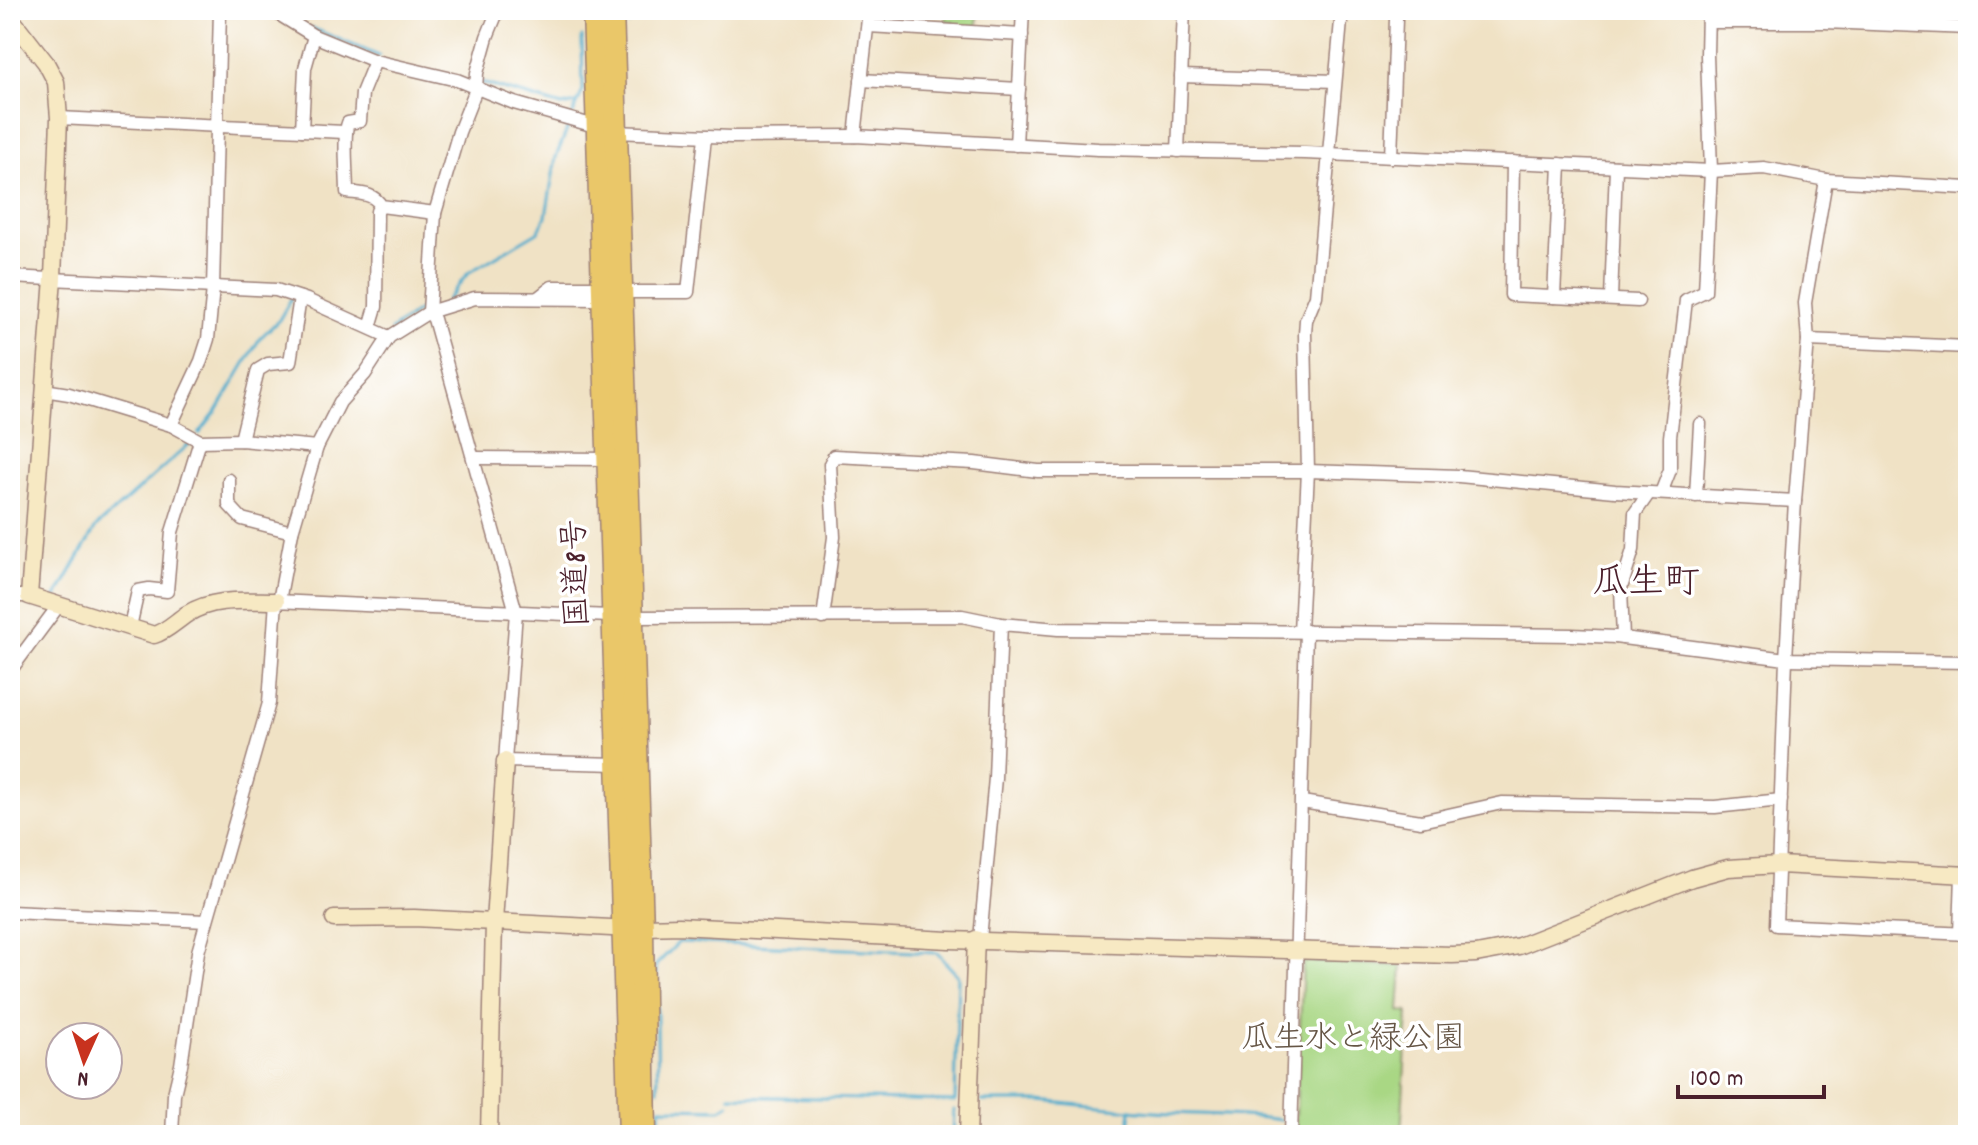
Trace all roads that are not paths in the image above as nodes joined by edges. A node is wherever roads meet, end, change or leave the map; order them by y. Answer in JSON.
{"nodes":[{"id":1,"x":220,"y":10,"type":"edge"},
{"id":2,"x":272,"y":10,"type":"edge"},
{"id":3,"x":498,"y":10,"type":"edge"},
{"id":4,"x":594,"y":10,"type":"edge"},
{"id":5,"x":612,"y":10,"type":"edge"},
{"id":6,"x":869,"y":10,"type":"edge"},
{"id":7,"x":1023,"y":10,"type":"edge"},
{"id":8,"x":1184,"y":10,"type":"edge"},
{"id":9,"x":1342,"y":10,"type":"edge"},
{"id":10,"x":1708,"y":16,"type":"edge"},
{"id":11,"x":10,"y":17,"type":"edge"},
{"id":12,"x":1396,"y":19,"type":"dead end"},
{"id":13,"x":868,"y":26,"type":"junction"},
{"id":14,"x":1968,"y":28,"type":"edge"},
{"id":15,"x":1022,"y":35,"type":"junction"},
{"id":16,"x":314,"y":36,"type":"junction"},
{"id":17,"x":375,"y":61,"type":"junction"},
{"id":18,"x":1181,"y":76,"type":"junction"},
{"id":19,"x":861,"y":80,"type":"junction"},
{"id":20,"x":1335,"y":81,"type":"junction"},
{"id":21,"x":476,"y":89,"type":"junction"},
{"id":22,"x":1019,"y":89,"type":"junction"},
{"id":23,"x":59,"y":118,"type":"junction"},
{"id":24,"x":218,"y":125,"type":"junction"},
{"id":25,"x":302,"y":130,"type":"junction"},
{"id":26,"x":607,"y":131,"type":"junction"},
{"id":27,"x":344,"y":132,"type":"junction"},
{"id":28,"x":855,"y":136,"type":"junction"},
{"id":29,"x":705,"y":137,"type":"junction"},
{"id":30,"x":1016,"y":145,"type":"junction"},
{"id":31,"x":1178,"y":151,"type":"junction"},
{"id":32,"x":1328,"y":154,"type":"junction"},
{"id":33,"x":1391,"y":157,"type":"junction"},
{"id":34,"x":1513,"y":162,"type":"junction"},
{"id":35,"x":1560,"y":164,"type":"junction"},
{"id":36,"x":1616,"y":167,"type":"junction"},
{"id":37,"x":1711,"y":171,"type":"junction"},
{"id":38,"x":1826,"y":180,"type":"junction"},
{"id":39,"x":1968,"y":188,"type":"edge"},
{"id":40,"x":381,"y":206,"type":"junction"},
{"id":41,"x":435,"y":213,"type":"junction"},
{"id":42,"x":10,"y":277,"type":"edge"},
{"id":43,"x":53,"y":278,"type":"junction"},
{"id":44,"x":213,"y":288,"type":"junction"},
{"id":45,"x":632,"y":292,"type":"dead end"},
{"id":46,"x":599,"y":293,"type":"junction"},
{"id":47,"x":1554,"y":297,"type":"junction"},
{"id":48,"x":300,"y":298,"type":"junction"},
{"id":49,"x":1611,"y":299,"type":"junction"},
{"id":50,"x":1638,"y":301,"type":"dead end"},
{"id":51,"x":429,"y":312,"type":"junction"},
{"id":52,"x":370,"y":327,"type":"junction"},
{"id":53,"x":389,"y":337,"type":"junction"},
{"id":54,"x":1808,"y":340,"type":"junction"},
{"id":55,"x":1968,"y":347,"type":"edge"},
{"id":56,"x":44,"y":390,"type":"junction"},
{"id":57,"x":1700,"y":424,"type":"dead end"},
{"id":58,"x":171,"y":425,"type":"junction"},
{"id":59,"x":241,"y":440,"type":"junction"},
{"id":60,"x":200,"y":441,"type":"junction"},
{"id":61,"x":317,"y":447,"type":"junction"},
{"id":62,"x":473,"y":458,"type":"junction"},
{"id":63,"x":608,"y":459,"type":"junction"},
{"id":64,"x":1308,"y":471,"type":"junction"},
{"id":65,"x":229,"y":480,"type":"dead end"},
{"id":66,"x":1655,"y":493,"type":"junction"},
{"id":67,"x":1696,"y":496,"type":"junction"},
{"id":68,"x":1795,"y":501,"type":"junction"},
{"id":69,"x":292,"y":532,"type":"junction"},
{"id":70,"x":10,"y":596,"type":"edge"},
{"id":71,"x":29,"y":596,"type":"junction"},
{"id":72,"x":278,"y":601,"type":"junction"},
{"id":73,"x":59,"y":605,"type":"junction"},
{"id":74,"x":516,"y":612,"type":"junction"},
{"id":75,"x":622,"y":616,"type":"junction"},
{"id":76,"x":823,"y":618,"type":"junction"},
{"id":77,"x":1001,"y":624,"type":"junction"},
{"id":78,"x":130,"y":627,"type":"junction"},
{"id":79,"x":1303,"y":631,"type":"junction"},
{"id":80,"x":1623,"y":638,"type":"junction"},
{"id":81,"x":1786,"y":659,"type":"junction"},
{"id":82,"x":1968,"y":662,"type":"edge"},
{"id":83,"x":10,"y":671,"type":"edge"},
{"id":84,"x":505,"y":761,"type":"junction"},
{"id":85,"x":617,"y":764,"type":"junction"},
{"id":86,"x":1781,"y":800,"type":"junction"},
{"id":87,"x":1302,"y":802,"type":"junction"},
{"id":88,"x":1779,"y":865,"type":"junction"},
{"id":89,"x":1965,"y":875,"type":"edge"},
{"id":90,"x":10,"y":912,"type":"edge"},
{"id":91,"x":334,"y":919,"type":"dead end"},
{"id":92,"x":206,"y":921,"type":"junction"},
{"id":93,"x":494,"y":922,"type":"junction"},
{"id":94,"x":632,"y":928,"type":"junction"},
{"id":95,"x":1964,"y":934,"type":"edge"},
{"id":96,"x":978,"y":939,"type":"junction"},
{"id":97,"x":1298,"y":949,"type":"junction"},
{"id":98,"x":172,"y":1135,"type":"edge"},
{"id":99,"x":489,"y":1135,"type":"edge"},
{"id":100,"x":630,"y":1135,"type":"edge"},
{"id":101,"x":645,"y":1135,"type":"edge"},
{"id":102,"x":968,"y":1135,"type":"edge"},
{"id":103,"x":1291,"y":1135,"type":"edge"}],
"edges":[{"from":1,"to":24,"type":"street"},
{"from":2,"to":16,"type":"street"},
{"from":3,"to":21,"type":"street"},
{"from":4,"to":26,"type":"highway","name":"国道8号"},
{"from":5,"to":26,"type":"highway","name":"国道8号"},
{"from":6,"to":13,"type":"street"},
{"from":7,"to":15,"type":"street"},
{"from":8,"to":18,"type":"street"},
{"from":9,"to":20,"type":"street"},
{"from":10,"to":14,"type":"street"},
{"from":10,"to":37,"type":"street"},
{"from":11,"to":23,"type":"street"},
{"from":12,"to":33,"type":"street"},
{"from":13,"to":15,"type":"street"},
{"from":13,"to":19,"type":"street"},
{"from":15,"to":22,"type":"street"},
{"from":16,"to":17,"type":"street"},
{"from":16,"to":25,"type":"street"},
{"from":17,"to":21,"type":"street"},
{"from":17,"to":27,"type":"street"},
{"from":18,"to":20,"type":"street"},
{"from":18,"to":31,"type":"street"},
{"from":19,"to":22,"type":"street"},
{"from":19,"to":28,"type":"street"},
{"from":20,"to":32,"type":"street"},
{"from":21,"to":26,"type":"street"},
{"from":21,"to":41,"type":"street"},
{"from":22,"to":30,"type":"street"},
{"from":23,"to":24,"type":"street"},
{"from":23,"to":43,"type":"street"},
{"from":24,"to":25,"type":"street"},
{"from":24,"to":44,"type":"street"},
{"from":25,"to":27,"type":"street"},
{"from":26,"to":29,"type":"street"},
{"from":26,"to":46,"type":"highway","name":"国道8号"},
{"from":26,"to":75,"type":"highway","name":"国道8号"},
{"from":27,"to":40,"type":"street"},
{"from":28,"to":29,"type":"street"},
{"from":28,"to":30,"type":"street"},
{"from":29,"to":45,"type":"street"},
{"from":30,"to":31,"type":"street"},
{"from":31,"to":32,"type":"street"},
{"from":32,"to":33,"type":"street"},
{"from":32,"to":64,"type":"street"},
{"from":33,"to":34,"type":"street"},
{"from":34,"to":35,"type":"street"},
{"from":34,"to":47,"type":"street"},
{"from":35,"to":36,"type":"street"},
{"from":35,"to":47,"type":"street"},
{"from":36,"to":37,"type":"street"},
{"from":36,"to":49,"type":"street"},
{"from":37,"to":38,"type":"street"},
{"from":37,"to":66,"type":"street"},
{"from":38,"to":39,"type":"street"},
{"from":38,"to":54,"type":"street"},
{"from":40,"to":41,"type":"street"},
{"from":40,"to":52,"type":"street"},
{"from":41,"to":51,"type":"street"},
{"from":42,"to":43,"type":"street"},
{"from":43,"to":44,"type":"street"},
{"from":43,"to":56,"type":"street"},
{"from":44,"to":48,"type":"street"},
{"from":44,"to":58,"type":"street"},
{"from":46,"to":51,"type":"street"},
{"from":46,"to":63,"type":"highway","name":"国道8号"},
{"from":47,"to":49,"type":"street"},
{"from":48,"to":52,"type":"street"},
{"from":48,"to":59,"type":"street"},
{"from":49,"to":50,"type":"street"},
{"from":51,"to":53,"type":"street"},
{"from":51,"to":62,"type":"street"},
{"from":52,"to":53,"type":"street"},
{"from":53,"to":61,"type":"street"},
{"from":54,"to":55,"type":"street"},
{"from":54,"to":68,"type":"street"},
{"from":56,"to":58,"type":"street"},
{"from":56,"to":71,"type":"street"},
{"from":57,"to":67,"type":"street"},
{"from":58,"to":60,"type":"street"},
{"from":59,"to":60,"type":"street"},
{"from":59,"to":61,"type":"street"},
{"from":60,"to":78,"type":"street"},
{"from":61,"to":69,"type":"street"},
{"from":62,"to":63,"type":"street"},
{"from":62,"to":74,"type":"street"},
{"from":63,"to":75,"type":"highway","name":"国道8号"},
{"from":64,"to":66,"type":"street"},
{"from":64,"to":76,"type":"street"},
{"from":64,"to":79,"type":"street"},
{"from":65,"to":69,"type":"street"},
{"from":66,"to":67,"type":"street"},
{"from":66,"to":80,"type":"street"},
{"from":67,"to":68,"type":"street"},
{"from":68,"to":81,"type":"street"},
{"from":69,"to":72,"type":"street"},
{"from":70,"to":71,"type":"street"},
{"from":71,"to":73,"type":"street"},
{"from":72,"to":74,"type":"street"},
{"from":72,"to":78,"type":"street"},
{"from":72,"to":92,"type":"street"},
{"from":73,"to":78,"type":"street"},
{"from":73,"to":83,"type":"street"},
{"from":74,"to":75,"type":"street"},
{"from":74,"to":84,"type":"street"},
{"from":75,"to":76,"type":"street"},
{"from":75,"to":85,"type":"highway","name":"国道8号"},
{"from":75,"to":94,"type":"highway","name":"国道8号"},
{"from":76,"to":77,"type":"street"},
{"from":77,"to":79,"type":"street"},
{"from":77,"to":96,"type":"street"},
{"from":79,"to":80,"type":"street"},
{"from":79,"to":87,"type":"street"},
{"from":80,"to":81,"type":"street"},
{"from":81,"to":82,"type":"street"},
{"from":81,"to":86,"type":"street"},
{"from":84,"to":85,"type":"street"},
{"from":84,"to":93,"type":"street"},
{"from":85,"to":94,"type":"highway","name":"国道8号"},
{"from":86,"to":87,"type":"street"},
{"from":86,"to":88,"type":"street"},
{"from":87,"to":97,"type":"street"},
{"from":88,"to":89,"type":"street"},
{"from":88,"to":95,"type":"street"},
{"from":88,"to":97,"type":"street"},
{"from":89,"to":95,"type":"street"},
{"from":90,"to":92,"type":"street"},
{"from":91,"to":93,"type":"street"},
{"from":92,"to":98,"type":"street"},
{"from":93,"to":94,"type":"street"},
{"from":93,"to":99,"type":"street"},
{"from":94,"to":96,"type":"street"},
{"from":94,"to":100,"type":"highway","name":"国道8号"},
{"from":94,"to":101,"type":"highway","name":"国道8号"},
{"from":96,"to":97,"type":"street"},
{"from":96,"to":102,"type":"street"},
{"from":97,"to":103,"type":"street"}]}
